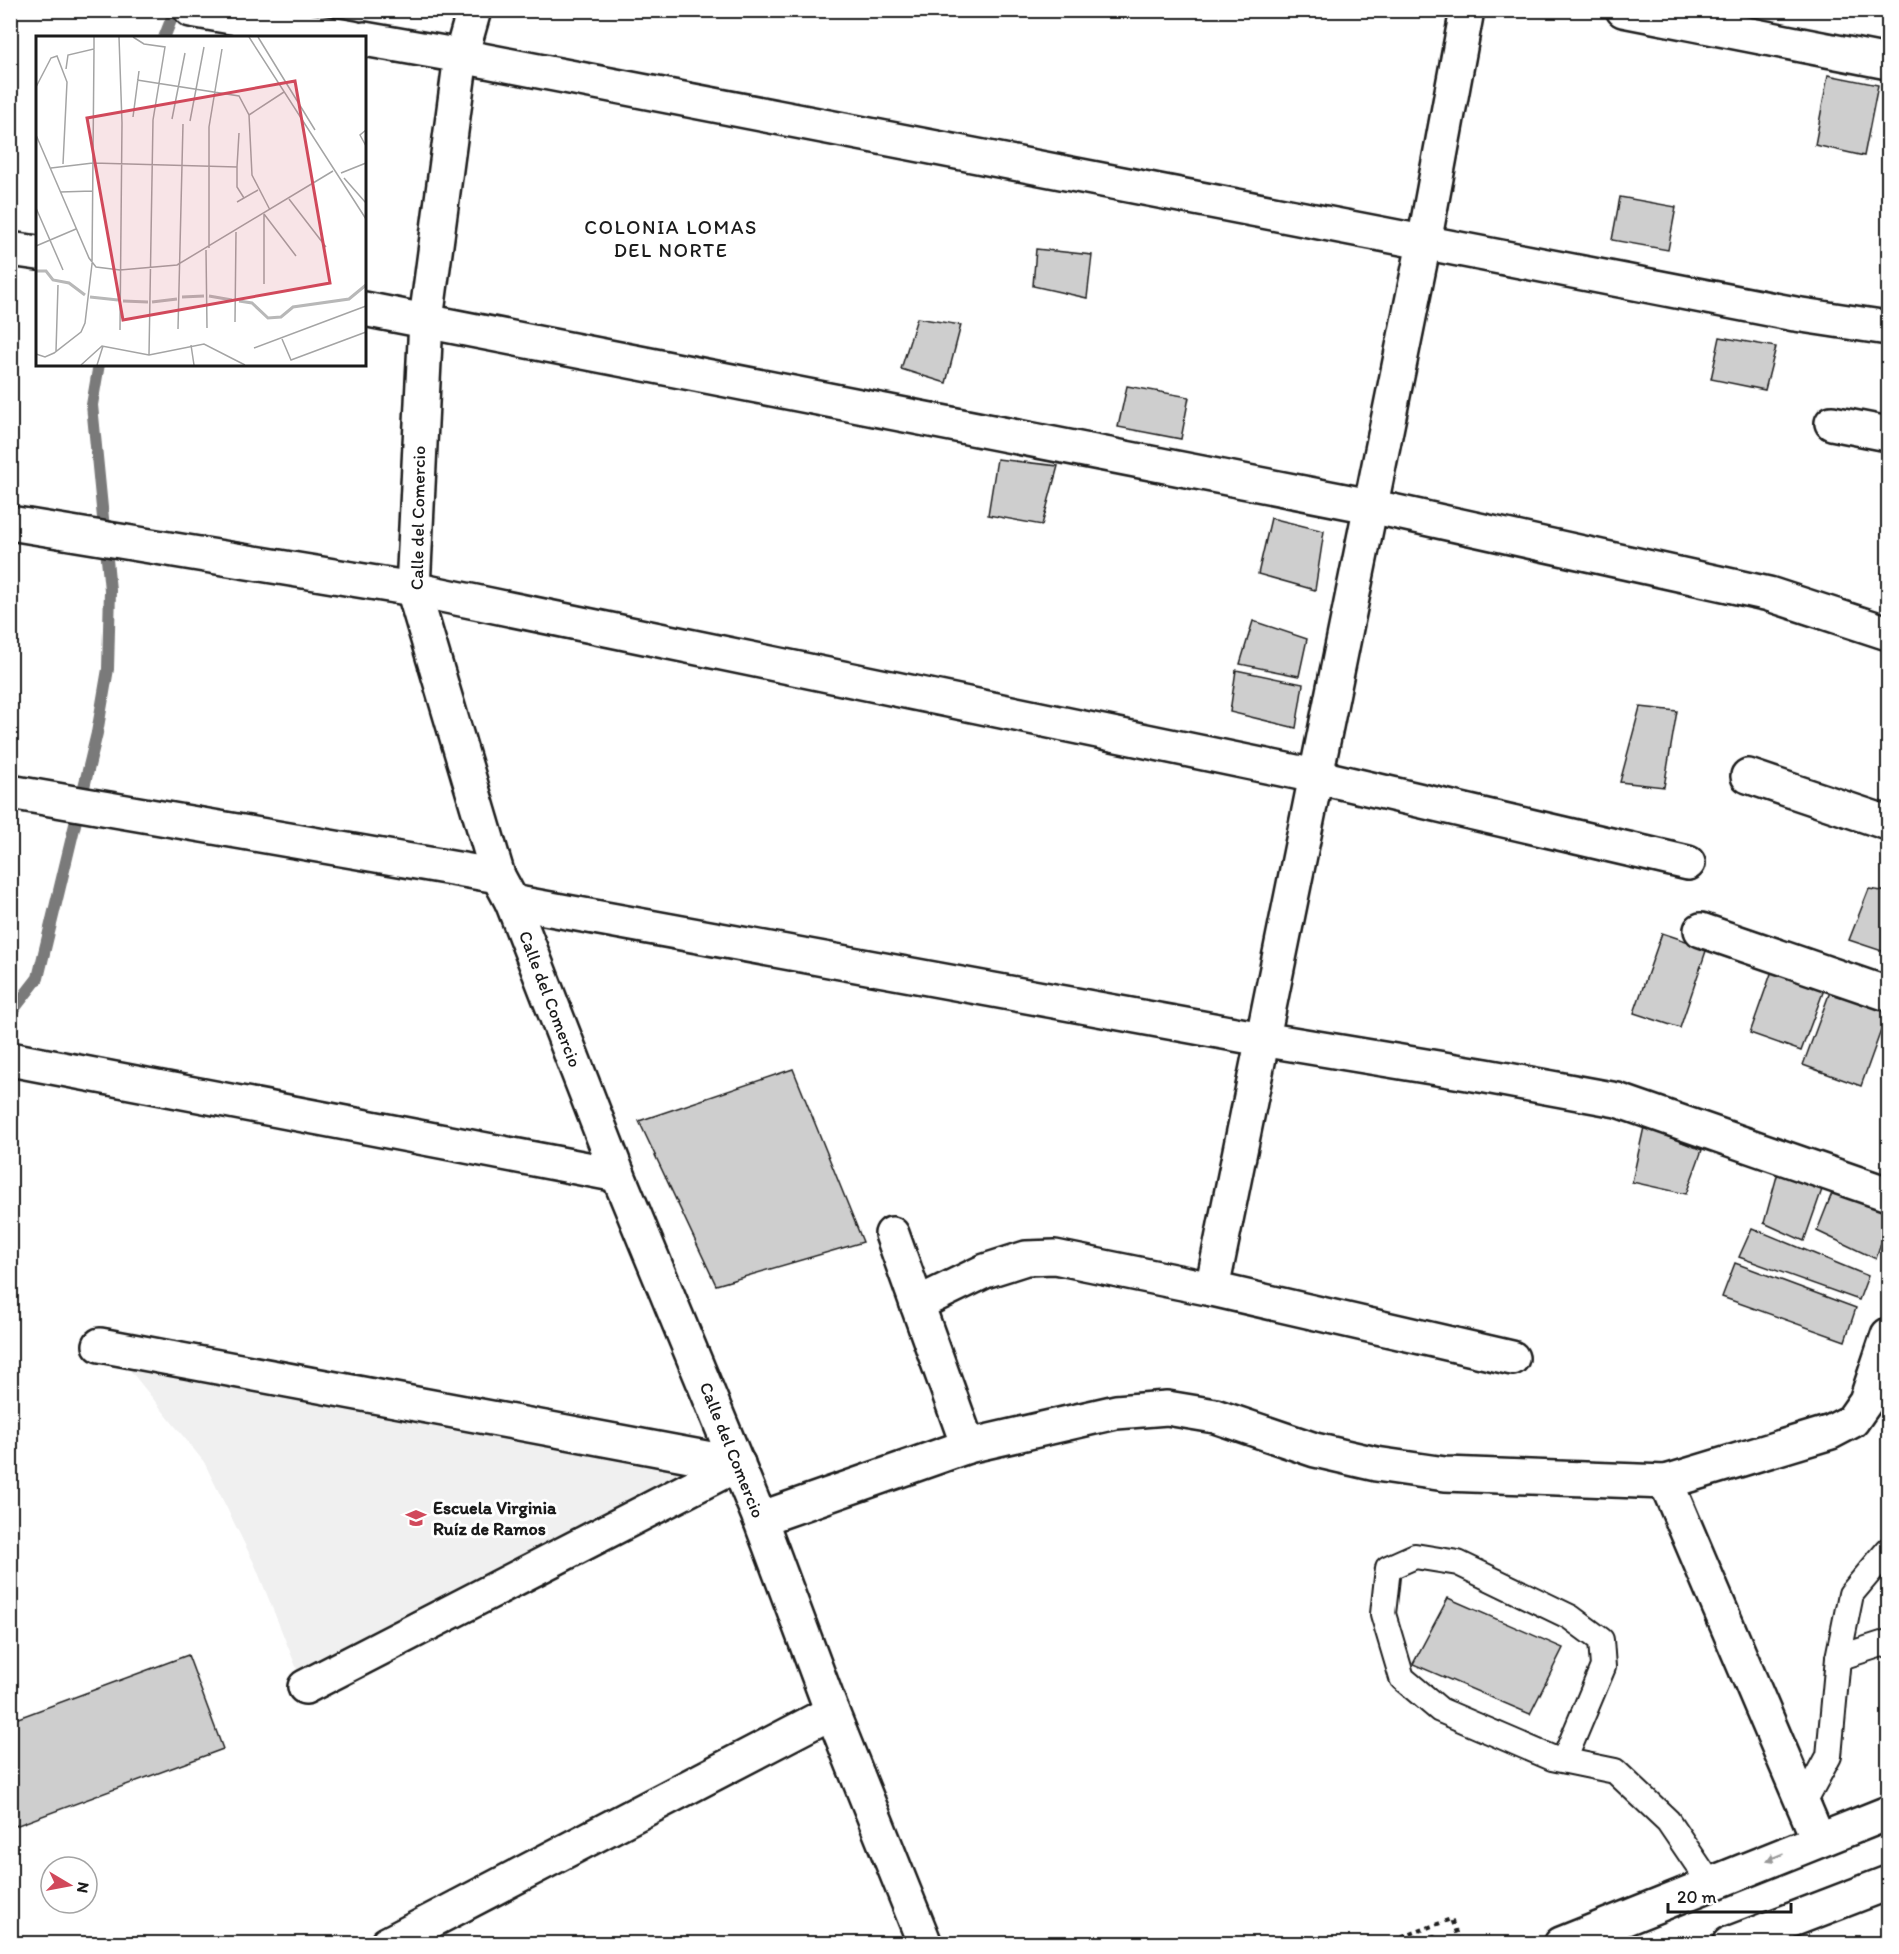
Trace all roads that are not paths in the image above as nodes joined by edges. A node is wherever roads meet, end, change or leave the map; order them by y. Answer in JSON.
{"nodes":[{"id":1,"x":474,"y":10,"type":"edge"},
{"id":2,"x":1467,"y":10,"type":"edge"},
{"id":3,"x":1623,"y":10,"type":"edge"},
{"id":4,"x":194,"y":11,"type":"edge"},
{"id":5,"x":341,"y":36,"type":"edge"},
{"id":6,"x":366,"y":39,"type":"edge"},
{"id":7,"x":461,"y":56,"type":"junction"},
{"id":8,"x":1888,"y":63,"type":"edge"},
{"id":9,"x":1424,"y":243,"type":"junction"},
{"id":10,"x":10,"y":249,"type":"edge"},
{"id":11,"x":36,"y":253,"type":"edge"},
{"id":12,"x":366,"y":309,"type":"edge"},
{"id":13,"x":426,"y":320,"type":"junction"},
{"id":14,"x":1888,"y":328,"type":"edge"},
{"id":15,"x":1832,"y":423,"type":"dead end"},
{"id":16,"x":1888,"y":434,"type":"edge"},
{"id":17,"x":1370,"y":506,"type":"junction"},
{"id":18,"x":10,"y":522,"type":"edge"},
{"id":19,"x":413,"y":589,"type":"junction"},
{"id":20,"x":1888,"y":633,"type":"edge"},
{"id":21,"x":1315,"y":776,"type":"junction"},
{"id":22,"x":1748,"y":776,"type":"dead end"},
{"id":23,"x":10,"y":792,"type":"edge"},
{"id":24,"x":1888,"y":823,"type":"edge"},
{"id":25,"x":1688,"y":863,"type":"dead end"},
{"id":26,"x":505,"y":889,"type":"junction"},
{"id":27,"x":1701,"y":930,"type":"dead end"},
{"id":28,"x":1888,"y":994,"type":"edge"},
{"id":29,"x":1262,"y":1038,"type":"junction"},
{"id":30,"x":10,"y":1059,"type":"edge"},
{"id":31,"x":618,"y":1175,"type":"junction"},
{"id":32,"x":1888,"y":1194,"type":"edge"},
{"id":33,"x":892,"y":1234,"type":"dead end"},
{"id":34,"x":1212,"y":1289,"type":"junction"},
{"id":35,"x":917,"y":1304,"type":"junction"},
{"id":36,"x":1888,"y":1335,"type":"edge"},
{"id":37,"x":100,"y":1345,"type":"dead end"},
{"id":38,"x":1512,"y":1358,"type":"dead end"},
{"id":39,"x":968,"y":1446,"type":"junction"},
{"id":40,"x":738,"y":1464,"type":"junction"},
{"id":41,"x":1666,"y":1482,"type":"junction"},
{"id":42,"x":760,"y":1520,"type":"junction"},
{"id":43,"x":1888,"y":1550,"type":"edge"},
{"id":44,"x":1888,"y":1642,"type":"edge"},
{"id":45,"x":1838,"y":1658,"type":"junction"},
{"id":46,"x":305,"y":1687,"type":"dead end"},
{"id":47,"x":832,"y":1712,"type":"junction"},
{"id":48,"x":1564,"y":1761,"type":"junction"},
{"id":49,"x":1803,"y":1804,"type":"junction"},
{"id":50,"x":1888,"y":1813,"type":"edge"},
{"id":51,"x":1818,"y":1839,"type":"junction"},
{"id":52,"x":1710,"y":1883,"type":"junction"},
{"id":53,"x":1888,"y":1883,"type":"edge"},
{"id":54,"x":387,"y":1944,"type":"edge"},
{"id":55,"x":925,"y":1944,"type":"edge"},
{"id":56,"x":1561,"y":1944,"type":"edge"},
{"id":57,"x":1729,"y":1944,"type":"edge"}],
"edges":[{"from":1,"to":7,"type":"main road","name":"Calle del Comercio"},
{"from":2,"to":9,"type":"main road"},
{"from":3,"to":8,"type":"main road"},
{"from":4,"to":5,"type":"main road"},
{"from":6,"to":7,"type":"main road"},
{"from":7,"to":9,"type":"main road"},
{"from":7,"to":13,"type":"main road","name":"Calle del Comercio"},
{"from":9,"to":14,"type":"main road"},
{"from":9,"to":17,"type":"main road"},
{"from":10,"to":11,"type":"main road"},
{"from":12,"to":13,"type":"main road"},
{"from":13,"to":17,"type":"main road"},
{"from":13,"to":19,"type":"main road","name":"Calle del Comercio"},
{"from":15,"to":16,"type":"main road"},
{"from":17,"to":20,"type":"main road"},
{"from":17,"to":21,"type":"main road"},
{"from":18,"to":19,"type":"main road"},
{"from":19,"to":21,"type":"main road"},
{"from":19,"to":26,"type":"main road","name":"Calle del Comercio"},
{"from":21,"to":25,"type":"main road"},
{"from":21,"to":29,"type":"main road"},
{"from":22,"to":24,"type":"main road"},
{"from":23,"to":26,"type":"main road"},
{"from":26,"to":29,"type":"main road"},
{"from":26,"to":31,"type":"main road","name":"Calle del Comercio"},
{"from":27,"to":28,"type":"main road"},
{"from":29,"to":32,"type":"main road"},
{"from":29,"to":34,"type":"main road"},
{"from":30,"to":31,"type":"main road"},
{"from":31,"to":40,"type":"main road","name":"Calle del Comercio"},
{"from":33,"to":35,"type":"main road"},
{"from":34,"to":35,"type":"main road"},
{"from":34,"to":38,"type":"main road"},
{"from":35,"to":39,"type":"main road"},
{"from":36,"to":41,"type":"main road"},
{"from":37,"to":40,"type":"main road"},
{"from":39,"to":41,"type":"main road"},
{"from":39,"to":42,"type":"main road"},
{"from":40,"to":42,"type":"main road","name":"Calle del Comercio"},
{"from":40,"to":46,"type":"main road"},
{"from":41,"to":49,"type":"main road"},
{"from":42,"to":47,"type":"main road","name":"Calle del Comercio"},
{"from":43,"to":45,"type":"lane"},
{"from":44,"to":45,"type":"lane"},
{"from":45,"to":49,"type":"lane"},
{"from":47,"to":54,"type":"main road"},
{"from":47,"to":55,"type":"main road","name":"Calle del Comercio"},
{"from":48,"to":48,"type":"lane"},
{"from":48,"to":52,"type":"lane"},
{"from":49,"to":51,"type":"main road"},
{"from":50,"to":51,"type":"main road"},
{"from":51,"to":52,"type":"main road","one_way":true},
{"from":52,"to":56,"type":"main road"},
{"from":53,"to":57,"type":"main road"}]}
